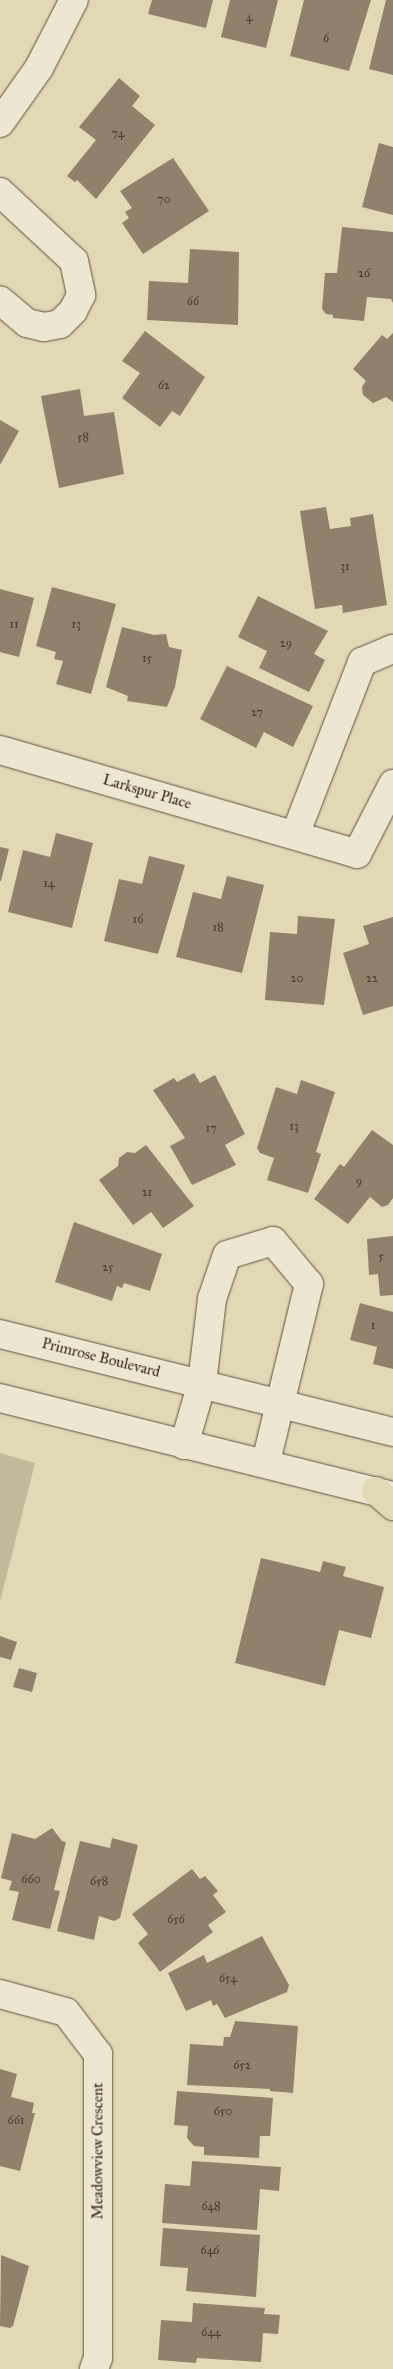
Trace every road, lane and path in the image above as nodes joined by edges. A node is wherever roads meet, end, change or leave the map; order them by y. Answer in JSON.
{"nodes":[{"id":1,"x":74,"y":0,"type":"edge"},
{"id":2,"x":0,"y":123,"type":"edge"},
{"id":3,"x":0,"y":192,"type":"edge"},
{"id":4,"x":0,"y":300,"type":"edge"},
{"id":5,"x":393,"y":649,"type":"edge"},
{"id":6,"x":0,"y":750,"type":"edge"},
{"id":7,"x":393,"y":784,"type":"edge"},
{"id":8,"x":295,"y":835,"type":"junction"},
{"id":9,"x":0,"y":1334,"type":"edge"},
{"id":10,"x":202,"y":1383,"type":"junction"},
{"id":11,"x":0,"y":1398,"type":"edge"},
{"id":12,"x":278,"y":1404,"type":"junction"},
{"id":13,"x":393,"y":1432,"type":"edge"},
{"id":14,"x":184,"y":1445,"type":"junction"},
{"id":15,"x":266,"y":1462,"type":"junction"},
{"id":16,"x":387,"y":1498,"type":"edge"},
{"id":17,"x":0,"y":1994,"type":"edge"},
{"id":18,"x":94,"y":2369,"type":"edge"}],
"edges":[{"from":1,"to":2,"type":"street"},
{"from":3,"to":4,"type":"street"},
{"from":5,"to":8,"type":"street"},
{"from":6,"to":8,"type":"street","name":"Larkspur Place"},
{"from":7,"to":8,"type":"street","name":"Larkspur Place"},
{"from":9,"to":10,"type":"street","name":"Primrose Boulevard"},
{"from":10,"to":12,"type":"street","name":"Primrose Boulevard"},
{"from":10,"to":12,"type":"street"},
{"from":10,"to":14,"type":"street"},
{"from":11,"to":14,"type":"street"},
{"from":12,"to":13,"type":"street","name":"Primrose Boulevard"},
{"from":12,"to":15,"type":"street"},
{"from":14,"to":15,"type":"street"},
{"from":15,"to":16,"type":"street"},
{"from":17,"to":18,"type":"street","name":"Meadowview Crescent"}]}
